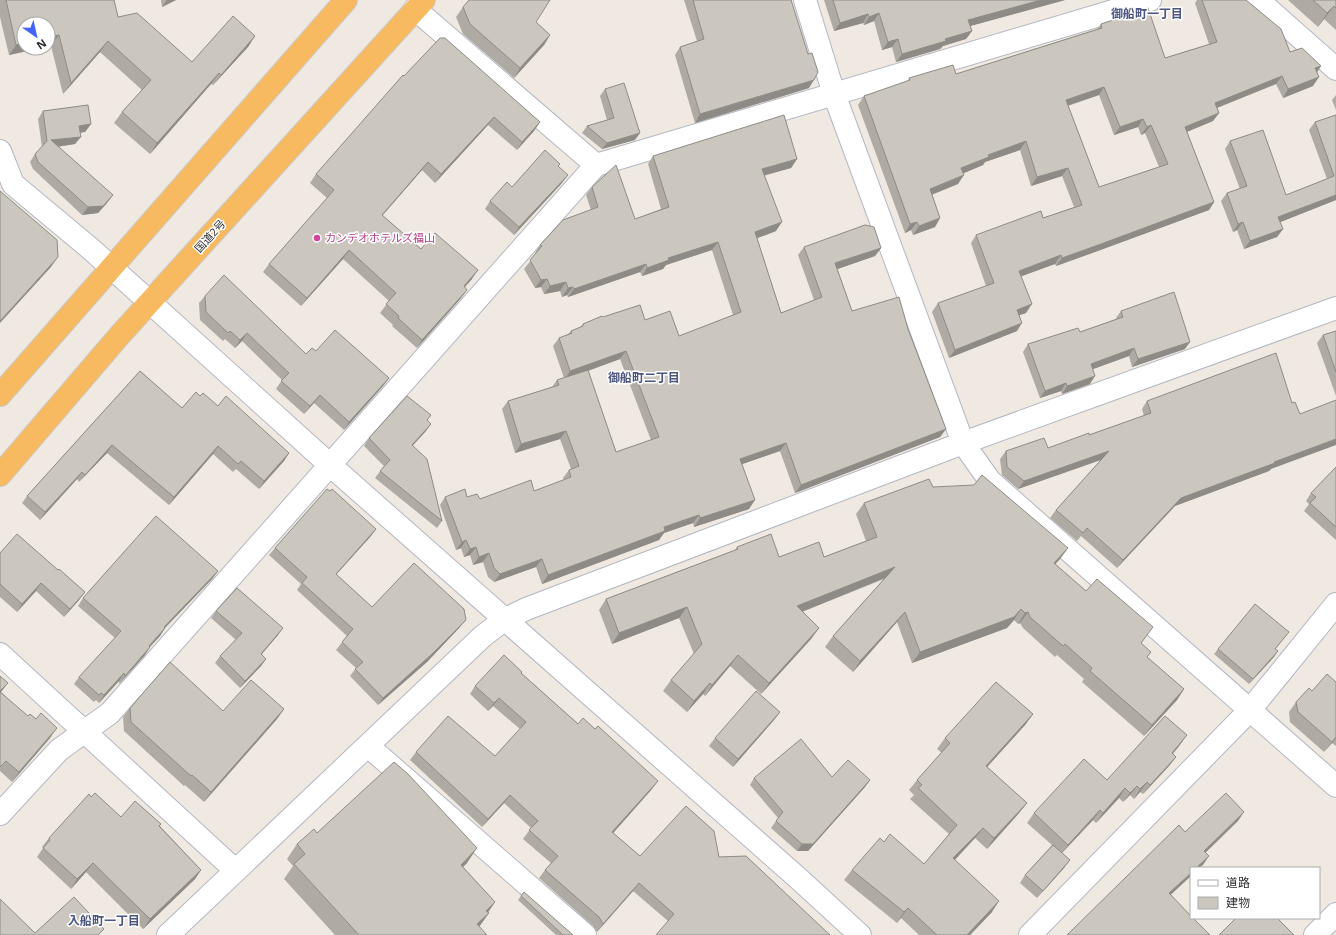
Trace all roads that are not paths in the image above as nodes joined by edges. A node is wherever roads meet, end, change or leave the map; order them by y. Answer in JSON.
{"nodes":[{"id":1,"x":805,"y":0,"type":"edge"},
{"id":2,"x":1150,"y":0,"type":"edge"},
{"id":3,"x":1258,"y":0,"type":"edge"},
{"id":4,"x":339,"y":4,"type":"edge"},
{"id":5,"x":419,"y":5,"type":"edge"},
{"id":6,"x":1336,"y":69,"type":"edge"},
{"id":7,"x":834,"y":94,"type":"junction"},
{"id":8,"x":0,"y":151,"type":"edge"},
{"id":9,"x":596,"y":165,"type":"junction"},
{"id":10,"x":111,"y":267,"type":"junction"},
{"id":11,"x":149,"y":303,"type":"junction"},
{"id":12,"x":1336,"y":308,"type":"edge"},
{"id":13,"x":0,"y":395,"type":"edge"},
{"id":14,"x":963,"y":444,"type":"junction"},
{"id":15,"x":330,"y":466,"type":"junction"},
{"id":16,"x":0,"y":475,"type":"edge"},
{"id":17,"x":1336,"y":604,"type":"edge"},
{"id":18,"x":504,"y":620,"type":"junction"},
{"id":19,"x":0,"y":654,"type":"edge"},
{"id":20,"x":1250,"y":710,"type":"junction"},
{"id":21,"x":84,"y":732,"type":"junction"},
{"id":22,"x":368,"y":746,"type":"junction"},
{"id":23,"x":1336,"y":786,"type":"edge"},
{"id":24,"x":0,"y":814,"type":"edge"},
{"id":25,"x":235,"y":870,"type":"junction"},
{"id":26,"x":1336,"y":914,"type":"edge"},
{"id":27,"x":168,"y":935,"type":"edge"},
{"id":28,"x":585,"y":935,"type":"edge"},
{"id":29,"x":860,"y":935,"type":"edge"},
{"id":30,"x":1030,"y":935,"type":"edge"},
{"id":31,"x":1316,"y":935,"type":"edge"}],
"edges":[{"from":1,"to":7,"type":"street"},
{"from":2,"to":7,"type":"street"},
{"from":3,"to":6,"type":"street"},
{"from":4,"to":10,"type":"highway"},
{"from":5,"to":9,"type":"street"},
{"from":5,"to":11,"type":"highway","name":"国道2号"},
{"from":7,"to":9,"type":"street"},
{"from":7,"to":14,"type":"street"},
{"from":8,"to":10,"type":"street"},
{"from":9,"to":15,"type":"street"},
{"from":10,"to":11,"type":"street"},
{"from":10,"to":13,"type":"highway"},
{"from":11,"to":15,"type":"street"},
{"from":11,"to":16,"type":"highway","name":"国道2号"},
{"from":12,"to":14,"type":"street"},
{"from":14,"to":18,"type":"street"},
{"from":14,"to":20,"type":"street"},
{"from":15,"to":18,"type":"street"},
{"from":15,"to":21,"type":"street"},
{"from":17,"to":20,"type":"street"},
{"from":18,"to":22,"type":"street"},
{"from":18,"to":29,"type":"street"},
{"from":19,"to":21,"type":"street"},
{"from":20,"to":23,"type":"street"},
{"from":20,"to":30,"type":"street"},
{"from":21,"to":24,"type":"street"},
{"from":21,"to":25,"type":"street"},
{"from":22,"to":25,"type":"street"},
{"from":22,"to":28,"type":"street"},
{"from":25,"to":27,"type":"street"},
{"from":26,"to":31,"type":"street"}]}
